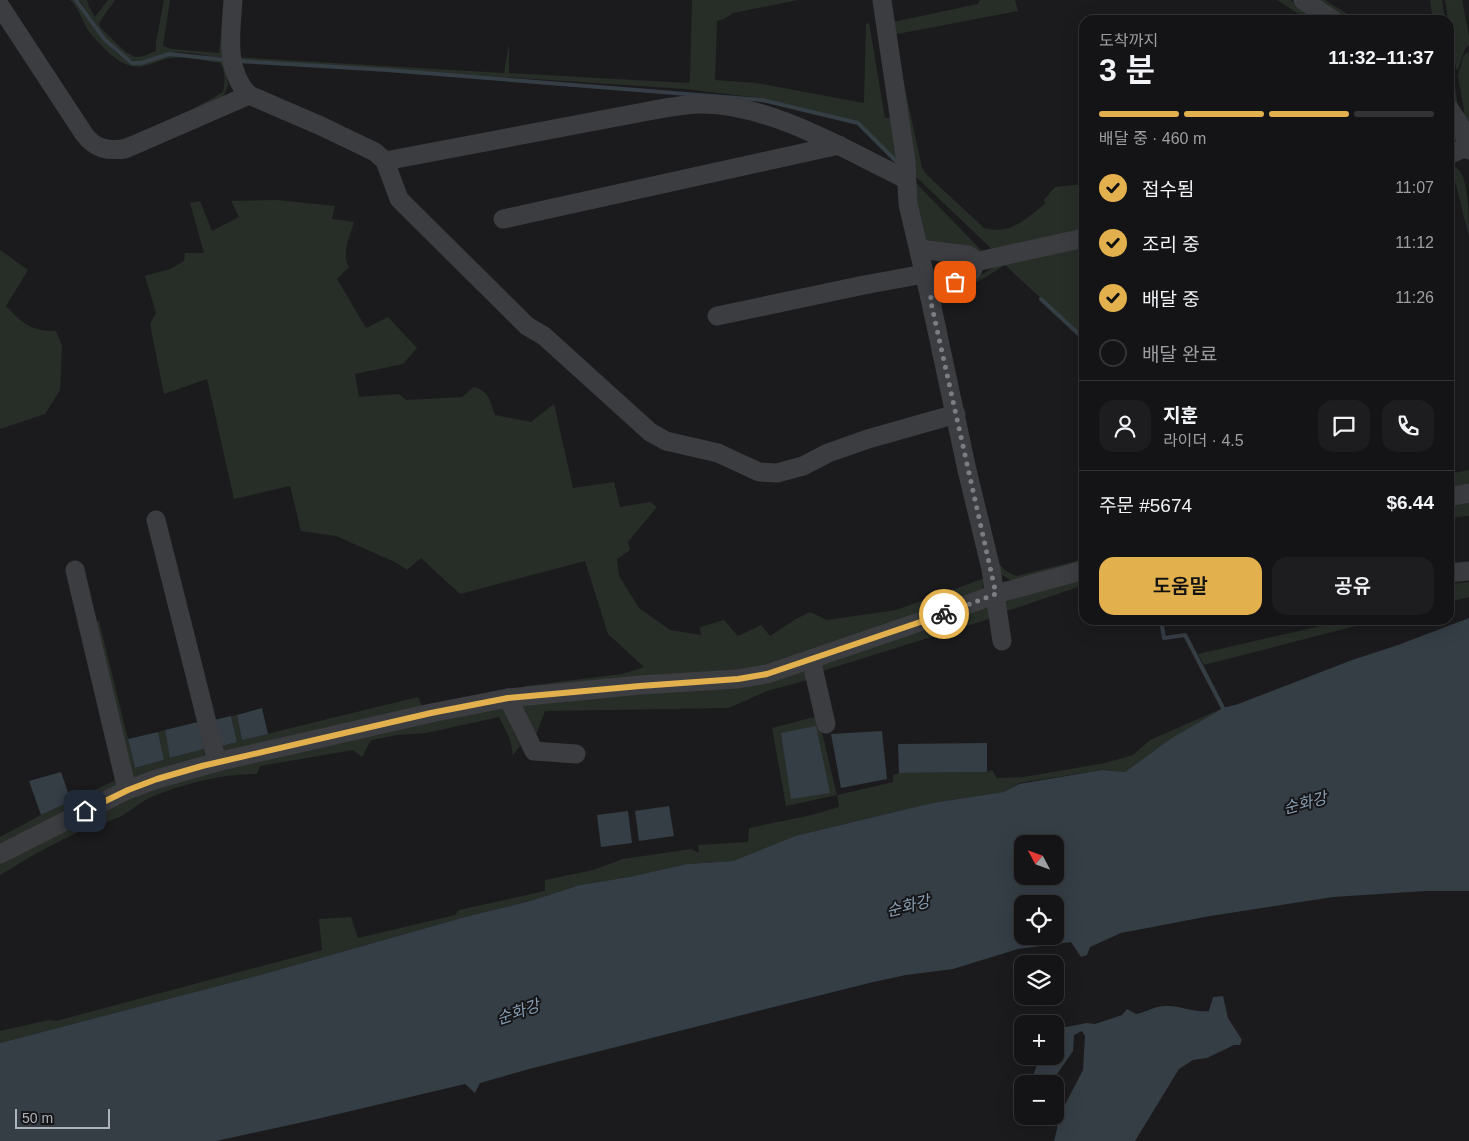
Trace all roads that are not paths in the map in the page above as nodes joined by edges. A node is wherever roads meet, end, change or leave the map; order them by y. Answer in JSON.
{"nodes":[{"id":1,"x":233,"y":0,"type":"edge"},
{"id":2,"x":882,"y":0,"type":"edge"},
{"id":3,"x":1303,"y":0,"type":"edge"},
{"id":4,"x":0,"y":6,"type":"edge"},
{"id":5,"x":1326,"y":15,"type":"edge"},
{"id":6,"x":249,"y":94,"type":"junction"},
{"id":7,"x":1454,"y":116,"type":"edge"},
{"id":8,"x":838,"y":145,"type":"junction"},
{"id":9,"x":1468,"y":148,"type":"edge"},
{"id":10,"x":1454,"y":153,"type":"edge"},
{"id":11,"x":385,"y":160,"type":"junction"},
{"id":12,"x":906,"y":179,"type":"junction"},
{"id":13,"x":503,"y":219,"type":"dead end"},
{"id":14,"x":1079,"y":239,"type":"edge"},
{"id":15,"x":919,"y":249,"type":"junction"},
{"id":16,"x":975,"y":262,"type":"junction"},
{"id":17,"x":924,"y":274,"type":"junction"},
{"id":18,"x":930,"y":298,"type":"junction"},
{"id":19,"x":716,"y":316,"type":"dead end"},
{"id":20,"x":956,"y":414,"type":"junction"},
{"id":21,"x":1469,"y":494,"type":"edge"},
{"id":22,"x":1454,"y":496,"type":"edge"},
{"id":23,"x":156,"y":520,"type":"dead end"},
{"id":24,"x":75,"y":570,"type":"dead end"},
{"id":25,"x":1079,"y":571,"type":"edge"},
{"id":26,"x":1469,"y":571,"type":"edge"},
{"id":27,"x":1454,"y":572,"type":"edge"},
{"id":28,"x":996,"y":594,"type":"junction"},
{"id":29,"x":1002,"y":641,"type":"dead end"},
{"id":30,"x":811,"y":659,"type":"junction"},
{"id":31,"x":508,"y":698,"type":"junction"},
{"id":32,"x":826,"y":724,"type":"dead end"},
{"id":33,"x":576,"y":754,"type":"dead end"},
{"id":34,"x":216,"y":762,"type":"junction"},
{"id":35,"x":128,"y":790,"type":"junction"},
{"id":36,"x":0,"y":854,"type":"edge"}],
"edges":[{"from":1,"to":6,"type":"street"},
{"from":2,"to":12,"type":"street"},
{"from":3,"to":5,"type":"street"},
{"from":4,"to":6,"type":"street"},
{"from":6,"to":11,"type":"street"},
{"from":7,"to":9,"type":"street"},
{"from":8,"to":11,"type":"street"},
{"from":8,"to":12,"type":"street"},
{"from":8,"to":13,"type":"street"},
{"from":9,"to":10,"type":"street"},
{"from":11,"to":20,"type":"street"},
{"from":12,"to":15,"type":"street"},
{"from":14,"to":16,"type":"street"},
{"from":15,"to":16,"type":"street"},
{"from":15,"to":17,"type":"street"},
{"from":16,"to":18,"type":"street"},
{"from":17,"to":18,"type":"street"},
{"from":17,"to":19,"type":"street"},
{"from":18,"to":20,"type":"street"},
{"from":20,"to":28,"type":"street"},
{"from":21,"to":22,"type":"street"},
{"from":23,"to":34,"type":"street"},
{"from":24,"to":35,"type":"street"},
{"from":25,"to":28,"type":"street"},
{"from":26,"to":27,"type":"street"},
{"from":28,"to":29,"type":"street"},
{"from":28,"to":30,"type":"street"},
{"from":30,"to":31,"type":"street"},
{"from":30,"to":32,"type":"street"},
{"from":31,"to":33,"type":"street"},
{"from":31,"to":34,"type":"street"},
{"from":34,"to":35,"type":"street"},
{"from":35,"to":36,"type":"street"}]}
